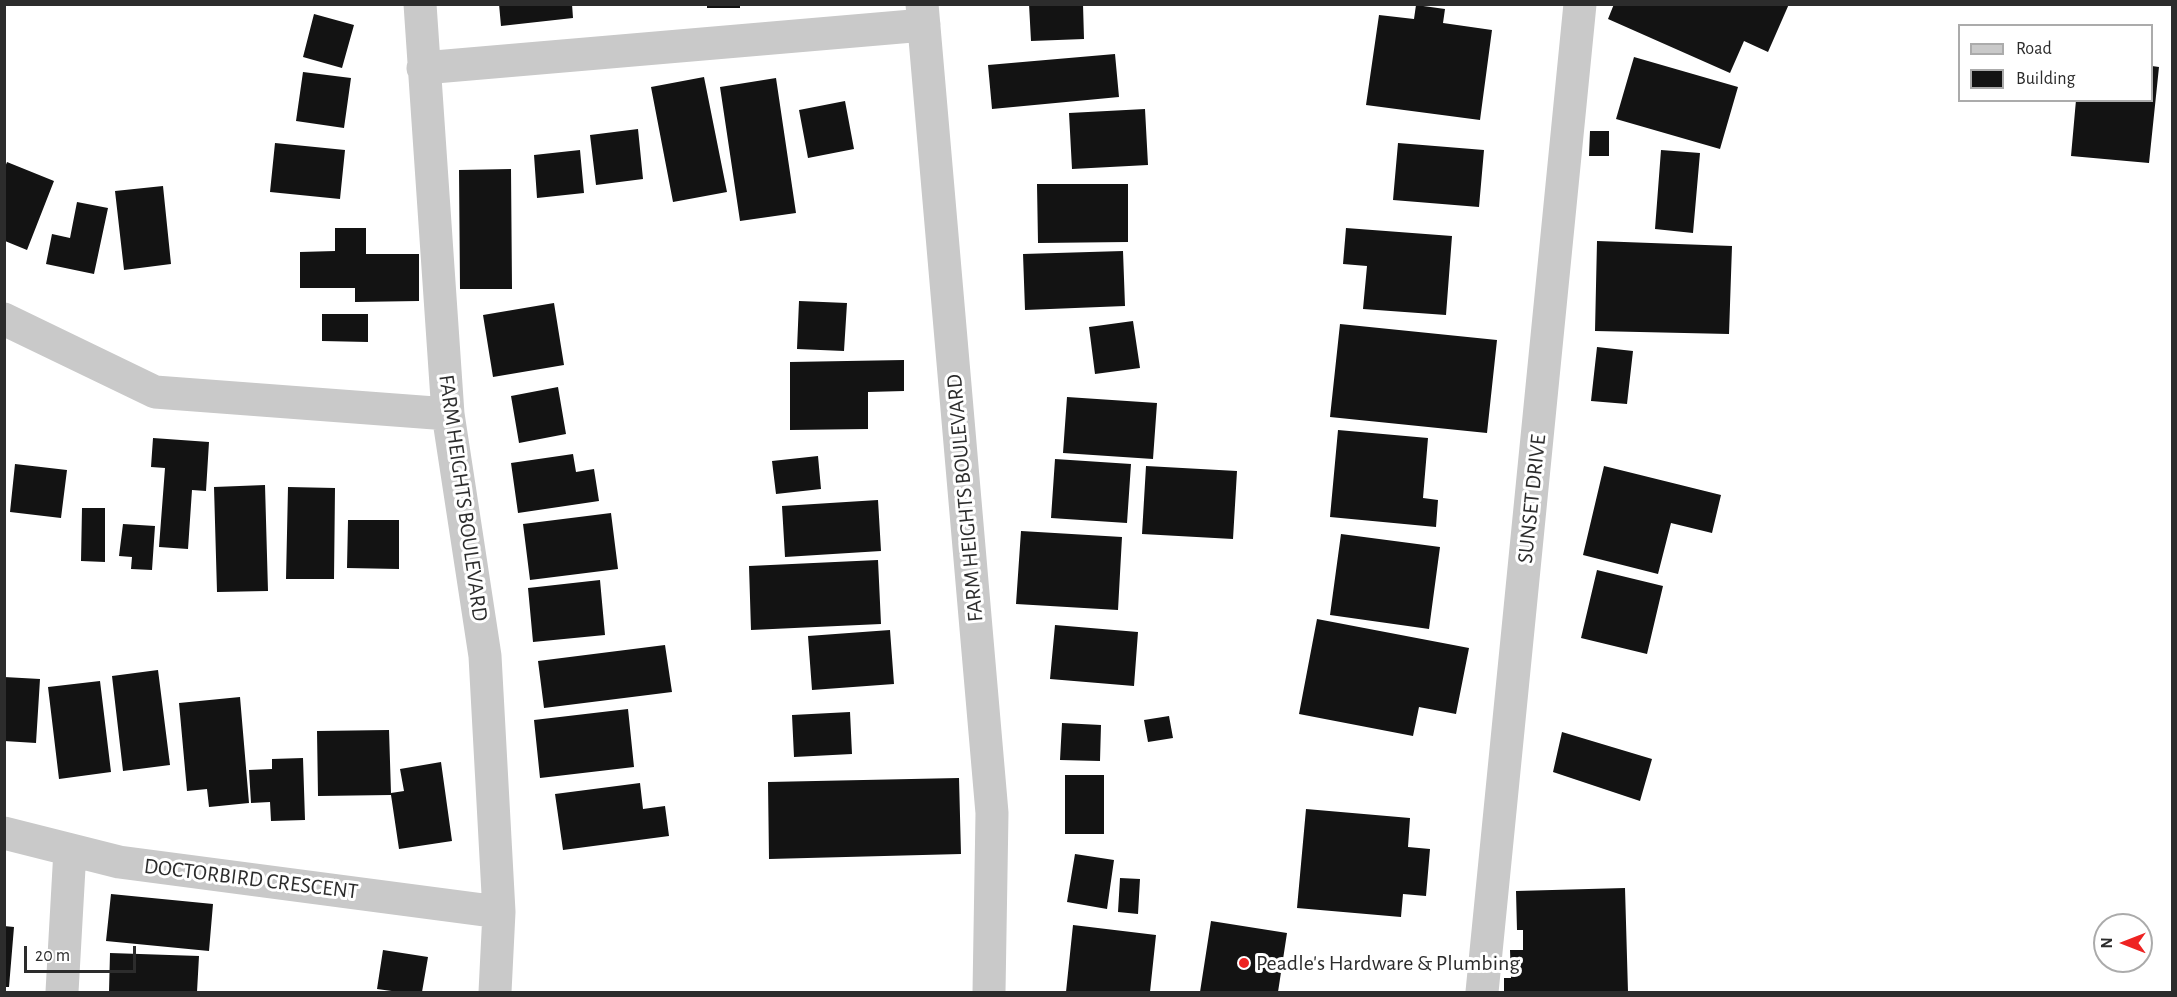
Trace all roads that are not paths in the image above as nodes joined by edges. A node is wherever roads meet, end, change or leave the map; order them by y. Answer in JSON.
{"nodes":[{"id":1,"x":420,"y":4,"type":"edge"},
{"id":2,"x":1580,"y":4,"type":"edge"},
{"id":3,"x":923,"y":15,"type":"edge"},
{"id":4,"x":423,"y":68,"type":"junction"},
{"id":5,"x":4,"y":319,"type":"edge"},
{"id":6,"x":448,"y":414,"type":"junction"},
{"id":7,"x":4,"y":833,"type":"edge"},
{"id":8,"x":70,"y":850,"type":"junction"},
{"id":9,"x":500,"y":912,"type":"junction"},
{"id":10,"x":62,"y":993,"type":"edge"},
{"id":11,"x":495,"y":993,"type":"edge"},
{"id":12,"x":989,"y":993,"type":"edge"},
{"id":13,"x":1482,"y":993,"type":"edge"}],
"edges":[{"from":1,"to":4,"type":"street","name":"FARM HEIGHTS BOULEVARD"},
{"from":2,"to":13,"type":"street","name":"SUNSET DRIVE"},
{"from":3,"to":4,"type":"street"},
{"from":3,"to":12,"type":"street","name":"FARM HEIGHTS BOULEVARD"},
{"from":4,"to":6,"type":"street","name":"FARM HEIGHTS BOULEVARD"},
{"from":5,"to":6,"type":"street"},
{"from":6,"to":9,"type":"street","name":"FARM HEIGHTS BOULEVARD"},
{"from":7,"to":8,"type":"street","name":"DOCTORBIRD CRESCENT"},
{"from":8,"to":9,"type":"street","name":"DOCTORBIRD CRESCENT"},
{"from":8,"to":10,"type":"street"},
{"from":9,"to":11,"type":"street","name":"FARM HEIGHTS BOULEVARD"}]}
